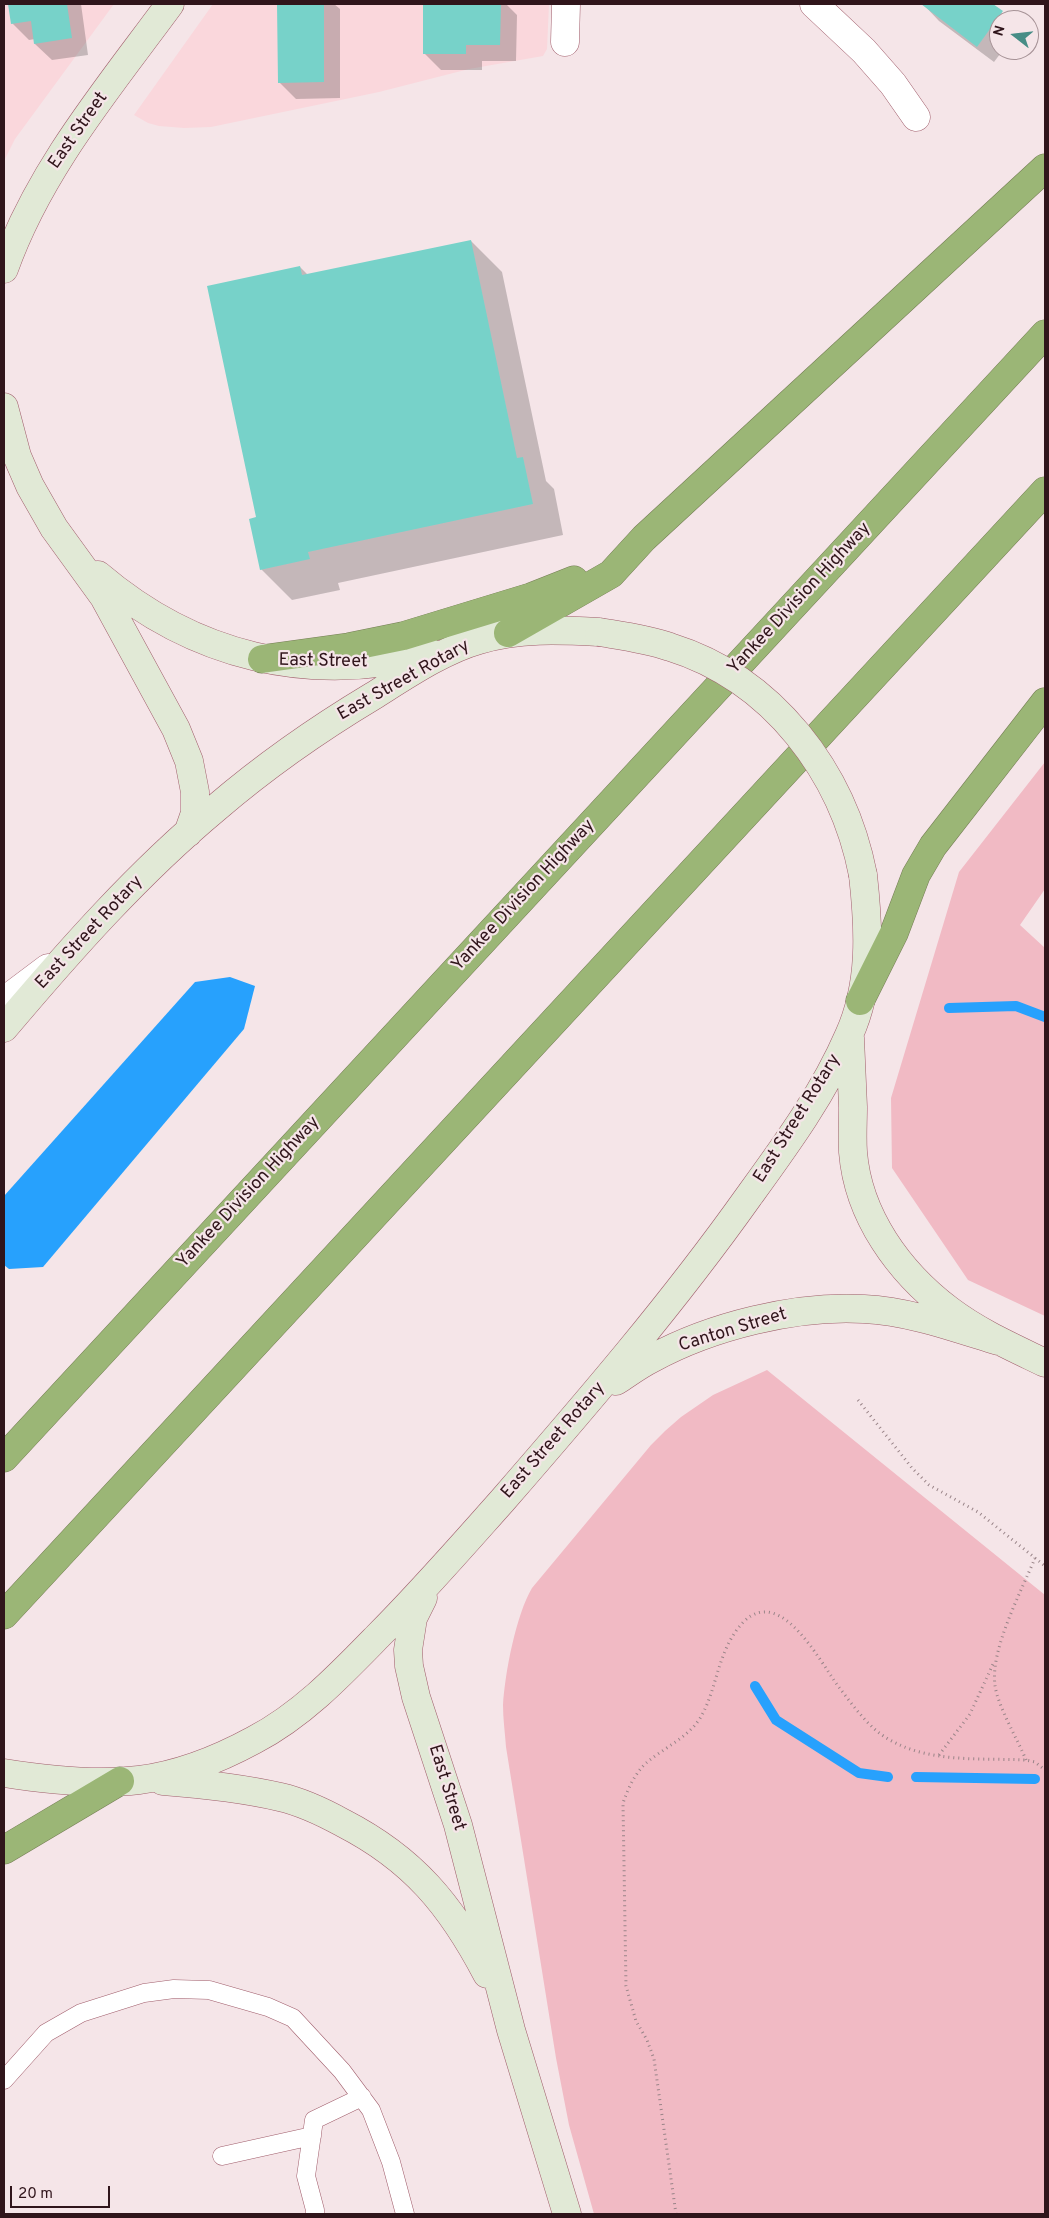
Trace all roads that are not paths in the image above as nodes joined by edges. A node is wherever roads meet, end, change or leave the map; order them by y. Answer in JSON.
{"nodes":[{"id":1,"x":170,"y":4,"type":"edge"},
{"id":2,"x":566,"y":4,"type":"edge"},
{"id":3,"x":814,"y":4,"type":"edge"},
{"id":4,"x":565,"y":42,"type":"dead end"},
{"id":5,"x":916,"y":117,"type":"dead end"},
{"id":6,"x":1045,"y":168,"type":"edge"},
{"id":7,"x":4,"y":268,"type":"edge"},
{"id":8,"x":1045,"y":334,"type":"edge"},
{"id":9,"x":4,"y":407,"type":"edge"},
{"id":10,"x":1045,"y":491,"type":"edge"},
{"id":11,"x":644,"y":538,"type":"junction"},
{"id":12,"x":76,"y":556,"type":"junction"},
{"id":13,"x":508,"y":633,"type":"junction"},
{"id":14,"x":478,"y":640,"type":"junction"},
{"id":15,"x":262,"y":659,"type":"junction"},
{"id":16,"x":1045,"y":702,"type":"edge"},
{"id":17,"x":188,"y":833,"type":"junction"},
{"id":18,"x":83,"y":938,"type":"junction"},
{"id":19,"x":4,"y":1000,"type":"edge"},
{"id":20,"x":860,"y":1001,"type":"junction"},
{"id":21,"x":4,"y":1028,"type":"edge"},
{"id":22,"x":850,"y":1034,"type":"junction"},
{"id":23,"x":998,"y":1340,"type":"junction"},
{"id":24,"x":1045,"y":1363,"type":"edge"},
{"id":25,"x":596,"y":1394,"type":"junction"},
{"id":26,"x":4,"y":1458,"type":"edge"},
{"id":27,"x":454,"y":1556,"type":"junction"},
{"id":28,"x":4,"y":1615,"type":"edge"},
{"id":29,"x":10,"y":1774,"type":"edge"},
{"id":30,"x":131,"y":1780,"type":"junction"},
{"id":31,"x":4,"y":1850,"type":"edge"},
{"id":32,"x":511,"y":2030,"type":"junction"},
{"id":33,"x":4,"y":2080,"type":"edge"},
{"id":34,"x":362,"y":2098,"type":"junction"},
{"id":35,"x":312,"y":2136,"type":"junction"},
{"id":36,"x":222,"y":2156,"type":"dead end"},
{"id":37,"x":315,"y":2214,"type":"edge"},
{"id":38,"x":405,"y":2214,"type":"edge"},
{"id":39,"x":568,"y":2214,"type":"edge"}],
"edges":[{"from":1,"to":7,"type":"main road","name":"East Street"},
{"from":2,"to":4,"type":"street"},
{"from":3,"to":5,"type":"street"},
{"from":6,"to":11,"type":"highway"},
{"from":8,"to":26,"type":"highway","name":"Yankee Division Highway"},
{"from":9,"to":12,"type":"main road","name":"East Street"},
{"from":10,"to":28,"type":"highway"},
{"from":11,"to":13,"type":"highway"},
{"from":11,"to":15,"type":"highway"},
{"from":12,"to":15,"type":"main road","name":"East Street"},
{"from":12,"to":17,"type":"main road","name":"East Street"},
{"from":13,"to":14,"type":"main road","name":"East Street Rotary"},
{"from":13,"to":20,"type":"main road","name":"East Street Rotary","bridge":true},
{"from":14,"to":15,"type":"main road","name":"East Street"},
{"from":14,"to":17,"type":"main road","name":"East Street Rotary"},
{"from":16,"to":20,"type":"highway"},
{"from":17,"to":18,"type":"main road","name":"East Street Rotary"},
{"from":18,"to":19,"type":"street"},
{"from":18,"to":21,"type":"main road","name":"East Street Rotary"},
{"from":20,"to":22,"type":"main road","name":"East Street Rotary"},
{"from":22,"to":23,"type":"main road","name":"Canton Street"},
{"from":22,"to":25,"type":"main road","name":"East Street Rotary"},
{"from":23,"to":24,"type":"main road","name":"Canton Street"},
{"from":23,"to":25,"type":"main road","name":"Canton Street"},
{"from":25,"to":27,"type":"main road","name":"East Street Rotary"},
{"from":27,"to":30,"type":"main road","name":"East Street Rotary"},
{"from":27,"to":32,"type":"main road","name":"East Street"},
{"from":29,"to":30,"type":"main road","name":"East Street Rotary"},
{"from":30,"to":31,"type":"highway"},
{"from":30,"to":32,"type":"main road","name":"East Street"},
{"from":32,"to":39,"type":"main road","name":"East Street"},
{"from":33,"to":34,"type":"lane"},
{"from":34,"to":35,"type":"lane"},
{"from":34,"to":38,"type":"lane"},
{"from":35,"to":36,"type":"lane"},
{"from":35,"to":37,"type":"lane"}]}
